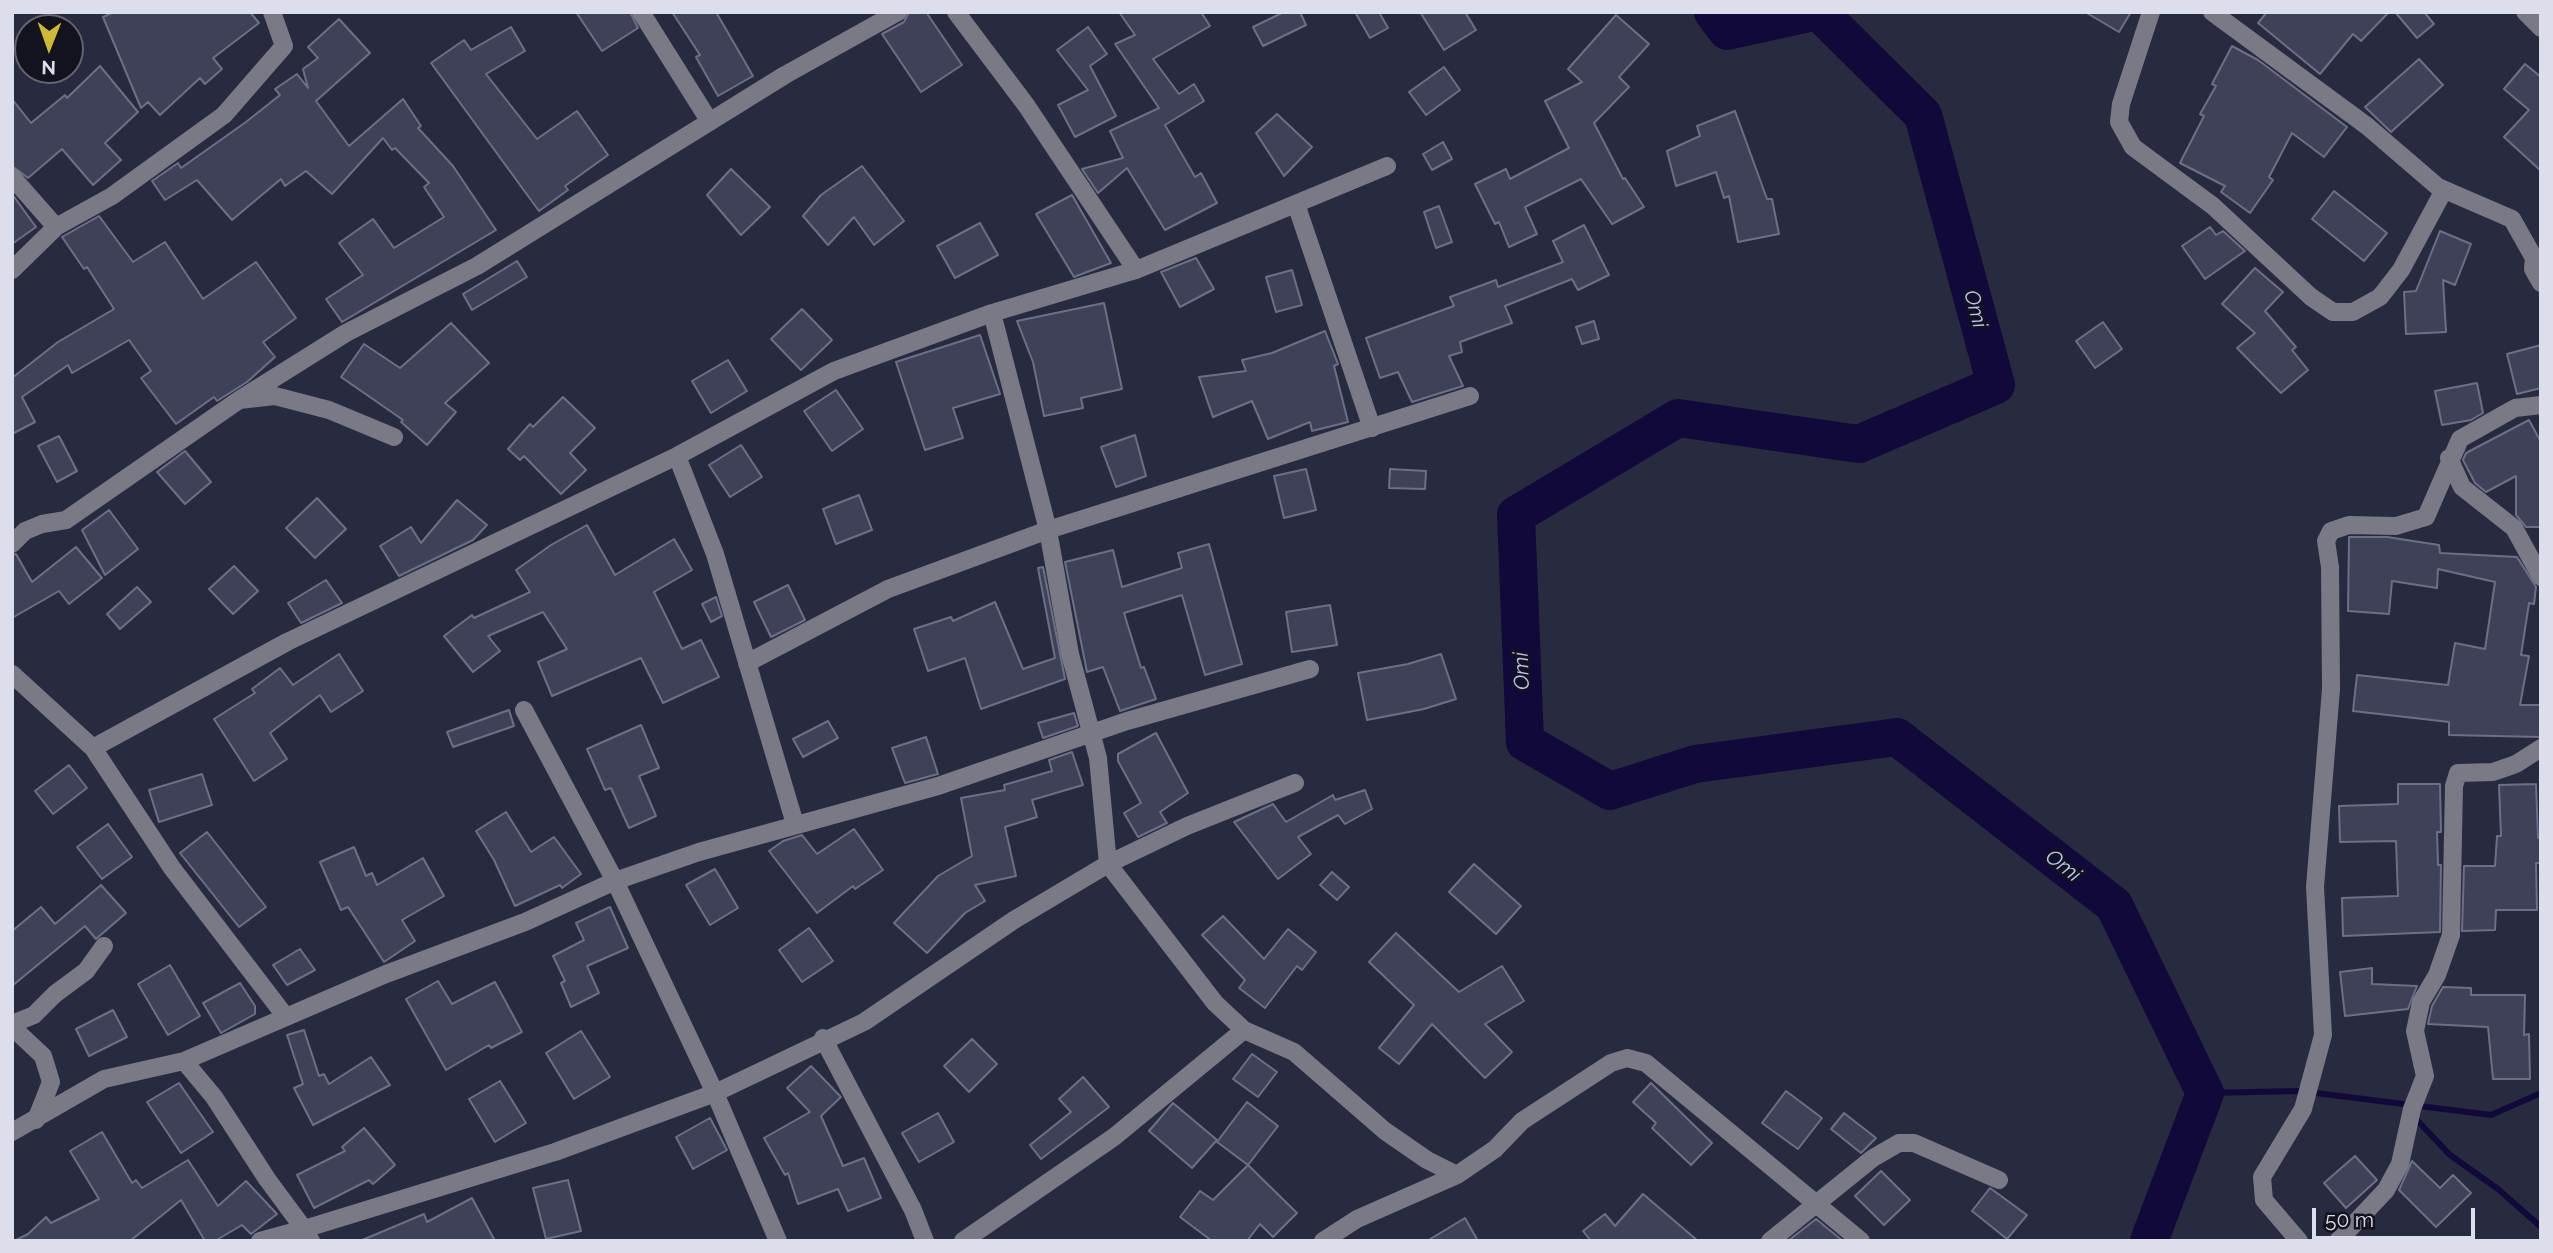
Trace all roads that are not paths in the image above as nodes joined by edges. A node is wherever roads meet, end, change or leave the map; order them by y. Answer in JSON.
{"nodes":[{"id":1,"x":272,"y":12,"type":"edge"},
{"id":2,"x":641,"y":12,"type":"edge"},
{"id":3,"x":898,"y":12,"type":"edge"},
{"id":4,"x":956,"y":12,"type":"edge"},
{"id":5,"x":2151,"y":12,"type":"edge"},
{"id":6,"x":2212,"y":12,"type":"edge"},
{"id":7,"x":2525,"y":12,"type":"edge"},
{"id":8,"x":2541,"y":28,"type":"edge"},
{"id":9,"x":710,"y":122,"type":"junction"},
{"id":10,"x":1387,"y":166,"type":"dead end"},
{"id":11,"x":12,"y":177,"type":"edge"},
{"id":12,"x":2444,"y":190,"type":"junction"},
{"id":13,"x":1296,"y":204,"type":"junction"},
{"id":14,"x":56,"y":227,"type":"junction"},
{"id":15,"x":1136,"y":270,"type":"junction"},
{"id":16,"x":12,"y":271,"type":"edge"},
{"id":17,"x":2541,"y":283,"type":"edge"},
{"id":18,"x":992,"y":313,"type":"junction"},
{"id":19,"x":1470,"y":396,"type":"dead end"},
{"id":20,"x":239,"y":400,"type":"junction"},
{"id":21,"x":2541,"y":405,"type":"edge"},
{"id":22,"x":1373,"y":428,"type":"junction"},
{"id":23,"x":394,"y":437,"type":"dead end"},
{"id":24,"x":677,"y":456,"type":"junction"},
{"id":25,"x":2449,"y":458,"type":"junction"},
{"id":26,"x":1048,"y":530,"type":"junction"},
{"id":27,"x":12,"y":544,"type":"edge"},
{"id":28,"x":2541,"y":577,"type":"edge"},
{"id":29,"x":747,"y":663,"type":"junction"},
{"id":30,"x":1310,"y":668,"type":"dead end"},
{"id":31,"x":12,"y":674,"type":"edge"},
{"id":32,"x":524,"y":710,"type":"dead end"},
{"id":33,"x":1091,"y":732,"type":"junction"},
{"id":34,"x":93,"y":748,"type":"junction"},
{"id":35,"x":2541,"y":748,"type":"edge"},
{"id":36,"x":1295,"y":783,"type":"dead end"},
{"id":37,"x":795,"y":824,"type":"junction"},
{"id":38,"x":1108,"y":864,"type":"junction"},
{"id":39,"x":615,"y":881,"type":"junction"},
{"id":40,"x":104,"y":946,"type":"dead end"},
{"id":41,"x":286,"y":1017,"type":"junction"},
{"id":42,"x":12,"y":1026,"type":"edge"},
{"id":43,"x":1244,"y":1030,"type":"junction"},
{"id":44,"x":823,"y":1038,"type":"junction"},
{"id":45,"x":184,"y":1061,"type":"junction"},
{"id":46,"x":715,"y":1093,"type":"junction"},
{"id":47,"x":36,"y":1120,"type":"junction"},
{"id":48,"x":12,"y":1132,"type":"edge"},
{"id":49,"x":1457,"y":1175,"type":"junction"},
{"id":50,"x":1999,"y":1180,"type":"dead end"},
{"id":51,"x":1815,"y":1203,"type":"junction"},
{"id":52,"x":308,"y":1235,"type":"edge"},
{"id":53,"x":260,"y":1241,"type":"edge"},
{"id":54,"x":778,"y":1241,"type":"edge"},
{"id":55,"x":925,"y":1241,"type":"edge"},
{"id":56,"x":963,"y":1241,"type":"edge"},
{"id":57,"x":1323,"y":1241,"type":"edge"},
{"id":58,"x":1770,"y":1241,"type":"edge"},
{"id":59,"x":1861,"y":1241,"type":"edge"},
{"id":60,"x":2299,"y":1241,"type":"edge"},
{"id":61,"x":2338,"y":1241,"type":"edge"}],
"edges":[{"from":1,"to":14,"type":"street"},
{"from":2,"to":9,"type":"street"},
{"from":3,"to":9,"type":"street"},
{"from":4,"to":15,"type":"street"},
{"from":5,"to":12,"type":"street"},
{"from":6,"to":12,"type":"street"},
{"from":7,"to":8,"type":"street"},
{"from":9,"to":20,"type":"street"},
{"from":10,"to":13,"type":"street"},
{"from":11,"to":14,"type":"street"},
{"from":12,"to":17,"type":"street"},
{"from":13,"to":15,"type":"street"},
{"from":13,"to":22,"type":"street"},
{"from":14,"to":16,"type":"street"},
{"from":15,"to":18,"type":"street"},
{"from":18,"to":24,"type":"street"},
{"from":18,"to":26,"type":"street"},
{"from":19,"to":22,"type":"street"},
{"from":20,"to":23,"type":"street"},
{"from":20,"to":27,"type":"street"},
{"from":21,"to":25,"type":"street"},
{"from":22,"to":26,"type":"street"},
{"from":24,"to":29,"type":"street"},
{"from":24,"to":34,"type":"street"},
{"from":25,"to":28,"type":"street"},
{"from":25,"to":60,"type":"street"},
{"from":26,"to":29,"type":"street"},
{"from":26,"to":33,"type":"street"},
{"from":29,"to":37,"type":"street"},
{"from":30,"to":33,"type":"street"},
{"from":31,"to":34,"type":"street"},
{"from":32,"to":39,"type":"street"},
{"from":33,"to":37,"type":"street"},
{"from":33,"to":38,"type":"street"},
{"from":34,"to":41,"type":"street"},
{"from":35,"to":61,"type":"street"},
{"from":36,"to":38,"type":"street"},
{"from":37,"to":39,"type":"street"},
{"from":38,"to":43,"type":"street"},
{"from":38,"to":44,"type":"street"},
{"from":39,"to":41,"type":"street"},
{"from":39,"to":46,"type":"street"},
{"from":40,"to":42,"type":"street"},
{"from":41,"to":45,"type":"street"},
{"from":42,"to":47,"type":"street"},
{"from":43,"to":49,"type":"street"},
{"from":43,"to":56,"type":"street"},
{"from":44,"to":46,"type":"street"},
{"from":44,"to":55,"type":"street"},
{"from":45,"to":47,"type":"street"},
{"from":45,"to":52,"type":"street"},
{"from":46,"to":52,"type":"street"},
{"from":46,"to":54,"type":"street"},
{"from":47,"to":48,"type":"street"},
{"from":49,"to":51,"type":"street"},
{"from":49,"to":57,"type":"street"},
{"from":50,"to":51,"type":"street"},
{"from":51,"to":58,"type":"street"},
{"from":51,"to":59,"type":"street"},
{"from":52,"to":53,"type":"street"}]}
